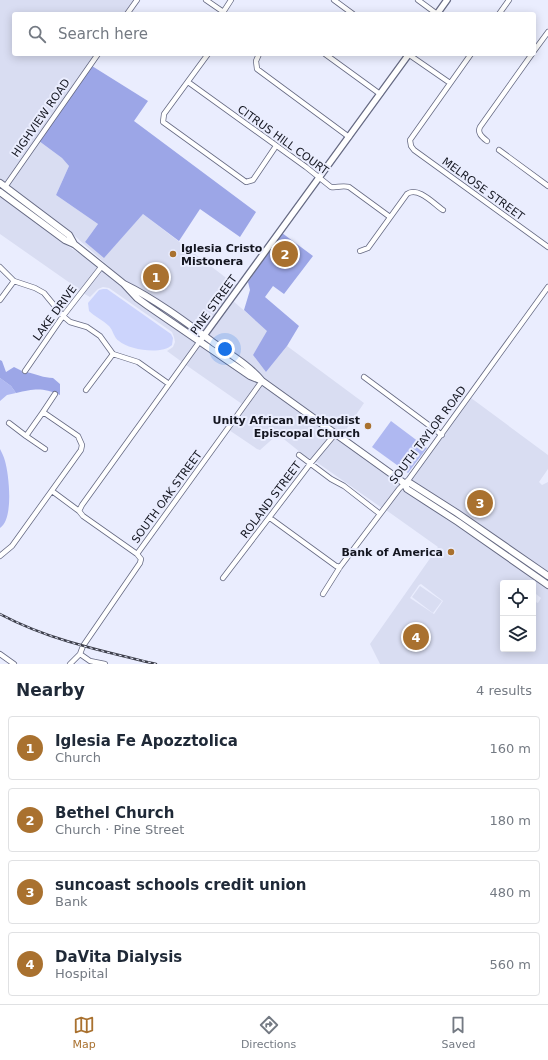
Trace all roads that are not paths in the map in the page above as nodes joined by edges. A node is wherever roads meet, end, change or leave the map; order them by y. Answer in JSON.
{"nodes":[{"id":1,"x":137,"y":0,"type":"edge"},
{"id":2,"x":206,"y":0,"type":"edge"},
{"id":3,"x":231,"y":0,"type":"edge"},
{"id":4,"x":334,"y":0,"type":"edge"},
{"id":5,"x":418,"y":0,"type":"edge"},
{"id":6,"x":447,"y":0,"type":"edge"},
{"id":7,"x":509,"y":0,"type":"edge"},
{"id":8,"x":128,"y":12,"type":"edge"},
{"id":9,"x":221,"y":12,"type":"edge"},
{"id":10,"x":223,"y":12,"type":"edge"},
{"id":11,"x":350,"y":12,"type":"edge"},
{"id":12,"x":434,"y":12,"type":"edge"},
{"id":13,"x":438,"y":12,"type":"edge"},
{"id":14,"x":500,"y":12,"type":"edge"},
{"id":15,"x":548,"y":32,"type":"edge"},
{"id":16,"x":536,"y":48,"type":"edge"},
{"id":17,"x":97,"y":56,"type":"edge"},
{"id":18,"x":207,"y":56,"type":"edge"},
{"id":19,"x":258,"y":56,"type":"edge"},
{"id":20,"x":328,"y":56,"type":"edge"},
{"id":21,"x":408,"y":56,"type":"edge"},
{"id":22,"x":412,"y":56,"type":"edge"},
{"id":23,"x":470,"y":56,"type":"edge"},
{"id":24,"x":531,"y":56,"type":"edge"},
{"id":25,"x":188,"y":82,"type":"junction"},
{"id":26,"x":450,"y":83,"type":"junction"},
{"id":27,"x":380,"y":94,"type":"junction"},
{"id":28,"x":349,"y":137,"type":"junction"},
{"id":29,"x":487,"y":141,"type":"dead end"},
{"id":30,"x":276,"y":146,"type":"junction"},
{"id":31,"x":499,"y":150,"type":"dead end"},
{"id":32,"x":320,"y":177,"type":"junction"},
{"id":33,"x":548,"y":186,"type":"edge"},
{"id":34,"x":1,"y":190,"type":"edge"},
{"id":35,"x":443,"y":210,"type":"dead end"},
{"id":36,"x":390,"y":217,"type":"junction"},
{"id":37,"x":548,"y":247,"type":"edge"},
{"id":38,"x":360,"y":251,"type":"dead end"},
{"id":39,"x":102,"y":266,"type":"junction"},
{"id":40,"x":0,"y":267,"type":"edge"},
{"id":41,"x":14,"y":281,"type":"junction"},
{"id":42,"x":548,"y":287,"type":"edge"},
{"id":43,"x":0,"y":300,"type":"edge"},
{"id":44,"x":63,"y":316,"type":"junction"},
{"id":45,"x":202,"y":338,"type":"junction"},
{"id":46,"x":113,"y":354,"type":"junction"},
{"id":47,"x":24,"y":371,"type":"dead end"},
{"id":48,"x":364,"y":377,"type":"dead end"},
{"id":49,"x":262,"y":381,"type":"junction"},
{"id":50,"x":170,"y":384,"type":"junction"},
{"id":51,"x":86,"y":390,"type":"dead end"},
{"id":52,"x":55,"y":394,"type":"dead end"},
{"id":53,"x":43,"y":412,"type":"junction"},
{"id":54,"x":9,"y":423,"type":"dead end"},
{"id":55,"x":335,"y":434,"type":"junction"},
{"id":56,"x":442,"y":434,"type":"junction"},
{"id":57,"x":26,"y":436,"type":"junction"},
{"id":58,"x":45,"y":449,"type":"dead end"},
{"id":59,"x":299,"y":455,"type":"dead end"},
{"id":60,"x":310,"y":464,"type":"junction"},
{"id":61,"x":404,"y":483,"type":"junction"},
{"id":62,"x":52,"y":491,"type":"junction"},
{"id":63,"x":79,"y":511,"type":"junction"},
{"id":64,"x":380,"y":514,"type":"junction"},
{"id":65,"x":270,"y":518,"type":"junction"},
{"id":66,"x":137,"y":554,"type":"junction"},
{"id":67,"x":0,"y":556,"type":"edge"},
{"id":68,"x":340,"y":567,"type":"junction"},
{"id":69,"x":548,"y":576,"type":"edge"},
{"id":70,"x":223,"y":578,"type":"dead end"},
{"id":71,"x":548,"y":585,"type":"edge"},
{"id":72,"x":323,"y":594,"type":"dead end"},
{"id":73,"x":0,"y":654,"type":"edge"},
{"id":74,"x":80,"y":654,"type":"junction"},
{"id":75,"x":14,"y":664,"type":"edge"},
{"id":76,"x":70,"y":664,"type":"edge"},
{"id":77,"x":105,"y":664,"type":"edge"}],
"edges":[{"from":1,"to":8,"type":"street"},
{"from":2,"to":9,"type":"street"},
{"from":3,"to":10,"type":"street"},
{"from":4,"to":11,"type":"street"},
{"from":5,"to":12,"type":"street"},
{"from":6,"to":13,"type":"street"},
{"from":7,"to":14,"type":"street"},
{"from":15,"to":16,"type":"street"},
{"from":17,"to":34,"type":"street","name":"HIGHVIEW ROAD"},
{"from":18,"to":25,"type":"street"},
{"from":19,"to":28,"type":"street"},
{"from":20,"to":27,"type":"street"},
{"from":21,"to":27,"type":"street","name":"PINE STREET"},
{"from":22,"to":26,"type":"street"},
{"from":23,"to":26,"type":"street"},
{"from":24,"to":29,"type":"street"},
{"from":25,"to":30,"type":"street","name":"CITRUS HILL COURT"},
{"from":25,"to":30,"type":"street"},
{"from":26,"to":37,"type":"street","name":"MELROSE STREET"},
{"from":27,"to":28,"type":"street","name":"PINE STREET"},
{"from":28,"to":32,"type":"street","name":"PINE STREET"},
{"from":30,"to":32,"type":"street","name":"CITRUS HILL COURT"},
{"from":31,"to":33,"type":"street"},
{"from":32,"to":36,"type":"street","name":"CITRUS HILL COURT"},
{"from":32,"to":45,"type":"street","name":"PINE STREET"},
{"from":34,"to":39,"type":"main road"},
{"from":35,"to":36,"type":"street"},
{"from":36,"to":38,"type":"street"},
{"from":39,"to":44,"type":"street","name":"LAKE DRIVE"},
{"from":39,"to":45,"type":"main road"},
{"from":40,"to":41,"type":"street"},
{"from":41,"to":43,"type":"street"},
{"from":41,"to":44,"type":"street"},
{"from":42,"to":56,"type":"street","name":"SOUTH TAYLOR ROAD"},
{"from":44,"to":46,"type":"street"},
{"from":44,"to":47,"type":"street","name":"LAKE DRIVE"},
{"from":45,"to":49,"type":"main road"},
{"from":45,"to":50,"type":"street","name":"PINE STREET"},
{"from":46,"to":50,"type":"street"},
{"from":46,"to":51,"type":"street"},
{"from":48,"to":56,"type":"street"},
{"from":49,"to":55,"type":"main road"},
{"from":49,"to":66,"type":"street","name":"SOUTH OAK STREET"},
{"from":50,"to":63,"type":"street","name":"PINE STREET"},
{"from":52,"to":53,"type":"street"},
{"from":53,"to":57,"type":"street"},
{"from":53,"to":62,"type":"street"},
{"from":54,"to":57,"type":"street"},
{"from":55,"to":60,"type":"street","name":"ROLAND STREET"},
{"from":55,"to":61,"type":"main road"},
{"from":56,"to":61,"type":"street","name":"SOUTH TAYLOR ROAD"},
{"from":57,"to":58,"type":"street"},
{"from":59,"to":60,"type":"street"},
{"from":60,"to":64,"type":"street"},
{"from":60,"to":65,"type":"street","name":"ROLAND STREET"},
{"from":61,"to":64,"type":"street","name":"SOUTH TAYLOR ROAD"},
{"from":61,"to":69,"type":"main road"},
{"from":61,"to":71,"type":"main road"},
{"from":62,"to":63,"type":"street"},
{"from":62,"to":67,"type":"street"},
{"from":63,"to":66,"type":"street"},
{"from":64,"to":68,"type":"street","name":"SOUTH TAYLOR ROAD"},
{"from":65,"to":68,"type":"street"},
{"from":65,"to":70,"type":"street","name":"ROLAND STREET"},
{"from":66,"to":74,"type":"street","name":"SOUTH OAK STREET"},
{"from":68,"to":72,"type":"street","name":"SOUTH TAYLOR ROAD"},
{"from":73,"to":75,"type":"street"},
{"from":74,"to":76,"type":"street","name":"SOUTH OAK STREET"},
{"from":74,"to":77,"type":"street"}]}
